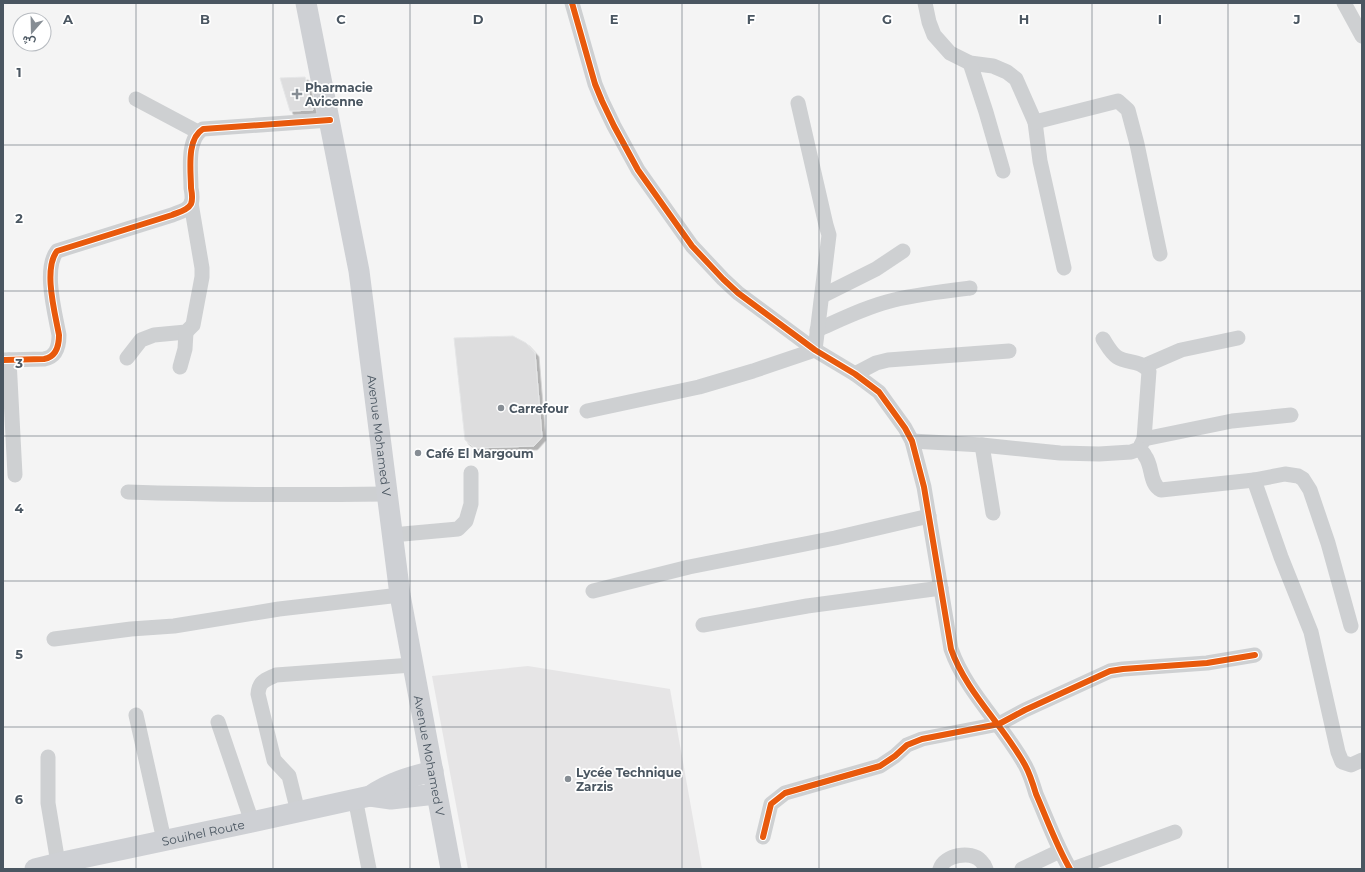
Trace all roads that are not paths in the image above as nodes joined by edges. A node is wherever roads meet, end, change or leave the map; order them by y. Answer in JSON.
{"nodes":[{"id":1,"x":306,"y":3,"type":"edge"},
{"id":2,"x":572,"y":3,"type":"edge"},
{"id":3,"x":925,"y":3,"type":"edge"},
{"id":4,"x":1344,"y":3,"type":"edge"},
{"id":5,"x":1362,"y":36,"type":"edge"},
{"id":6,"x":970,"y":63,"type":"junction"},
{"id":7,"x":136,"y":99,"type":"dead end"},
{"id":8,"x":798,"y":103,"type":"dead end"},
{"id":9,"x":330,"y":120,"type":"junction"},
{"id":10,"x":1035,"y":122,"type":"junction"},
{"id":11,"x":198,"y":132,"type":"junction"},
{"id":12,"x":1003,"y":170,"type":"dead end"},
{"id":13,"x":191,"y":203,"type":"junction"},
{"id":14,"x":904,"y":251,"type":"dead end"},
{"id":15,"x":1160,"y":254,"type":"dead end"},
{"id":16,"x":1064,"y":268,"type":"dead end"},
{"id":17,"x":970,"y":288,"type":"dead end"},
{"id":18,"x":822,"y":296,"type":"junction"},
{"id":19,"x":817,"y":330,"type":"junction"},
{"id":20,"x":186,"y":332,"type":"junction"},
{"id":21,"x":1238,"y":338,"type":"dead end"},
{"id":22,"x":1103,"y":339,"type":"dead end"},
{"id":23,"x":814,"y":350,"type":"junction"},
{"id":24,"x":1009,"y":351,"type":"dead end"},
{"id":25,"x":127,"y":358,"type":"dead end"},
{"id":26,"x":6,"y":360,"type":"edge"},
{"id":27,"x":1144,"y":366,"type":"junction"},
{"id":28,"x":180,"y":367,"type":"dead end"},
{"id":29,"x":855,"y":374,"type":"junction"},
{"id":30,"x":586,"y":411,"type":"dead end"},
{"id":31,"x":1291,"y":415,"type":"dead end"},
{"id":32,"x":912,"y":441,"type":"junction"},
{"id":33,"x":1141,"y":444,"type":"junction"},
{"id":34,"x":982,"y":445,"type":"junction"},
{"id":35,"x":471,"y":473,"type":"dead end"},
{"id":36,"x":15,"y":475,"type":"dead end"},
{"id":37,"x":1254,"y":480,"type":"junction"},
{"id":38,"x":128,"y":492,"type":"dead end"},
{"id":39,"x":387,"y":494,"type":"junction"},
{"id":40,"x":994,"y":513,"type":"dead end"},
{"id":41,"x":928,"y":516,"type":"junction"},
{"id":42,"x":392,"y":535,"type":"junction"},
{"id":43,"x":941,"y":588,"type":"junction"},
{"id":44,"x":593,"y":591,"type":"dead end"},
{"id":45,"x":400,"y":595,"type":"junction"},
{"id":46,"x":703,"y":625,"type":"dead end"},
{"id":47,"x":1351,"y":626,"type":"dead end"},
{"id":48,"x":54,"y":639,"type":"dead end"},
{"id":49,"x":1255,"y":655,"type":"dead end"},
{"id":50,"x":412,"y":665,"type":"junction"},
{"id":51,"x":136,"y":715,"type":"dead end"},
{"id":52,"x":218,"y":722,"type":"dead end"},
{"id":53,"x":999,"y":724,"type":"junction"},
{"id":54,"x":48,"y":757,"type":"dead end"},
{"id":55,"x":1362,"y":760,"type":"edge"},
{"id":56,"x":433,"y":771,"type":"junction"},
{"id":57,"x":436,"y":794,"type":"junction"},
{"id":58,"x":363,"y":797,"type":"junction"},
{"id":59,"x":298,"y":812,"type":"junction"},
{"id":60,"x":252,"y":822,"type":"junction"},
{"id":61,"x":1175,"y":832,"type":"dead end"},
{"id":62,"x":763,"y":837,"type":"dead end"},
{"id":63,"x":164,"y":840,"type":"junction"},
{"id":64,"x":1060,"y":852,"type":"junction"},
{"id":65,"x":63,"y":865,"type":"edge"},
{"id":66,"x":35,"y":869,"type":"edge"},
{"id":67,"x":369,"y":869,"type":"edge"},
{"id":68,"x":451,"y":869,"type":"edge"},
{"id":69,"x":940,"y":869,"type":"edge"},
{"id":70,"x":986,"y":869,"type":"edge"},
{"id":71,"x":1022,"y":869,"type":"edge"},
{"id":72,"x":1072,"y":869,"type":"edge"}],
"edges":[{"from":1,"to":9,"type":"main road","name":"Avenue Mohamed V"},
{"from":2,"to":23,"type":"street"},
{"from":3,"to":6,"type":"street"},
{"from":4,"to":5,"type":"street"},
{"from":6,"to":10,"type":"street"},
{"from":6,"to":12,"type":"street"},
{"from":7,"to":11,"type":"street"},
{"from":8,"to":18,"type":"street"},
{"from":9,"to":11,"type":"street"},
{"from":9,"to":39,"type":"main road","name":"Avenue Mohamed V"},
{"from":10,"to":15,"type":"street"},
{"from":10,"to":16,"type":"street"},
{"from":11,"to":13,"type":"street"},
{"from":13,"to":20,"type":"street"},
{"from":13,"to":26,"type":"street"},
{"from":14,"to":18,"type":"street"},
{"from":17,"to":19,"type":"street"},
{"from":18,"to":19,"type":"street"},
{"from":19,"to":23,"type":"street"},
{"from":20,"to":25,"type":"street"},
{"from":20,"to":28,"type":"street"},
{"from":21,"to":27,"type":"street"},
{"from":22,"to":27,"type":"street"},
{"from":23,"to":29,"type":"street"},
{"from":23,"to":30,"type":"street"},
{"from":24,"to":29,"type":"street"},
{"from":26,"to":36,"type":"street"},
{"from":27,"to":33,"type":"street"},
{"from":29,"to":32,"type":"street"},
{"from":31,"to":33,"type":"street"},
{"from":32,"to":34,"type":"street"},
{"from":32,"to":41,"type":"street"},
{"from":33,"to":34,"type":"street"},
{"from":33,"to":37,"type":"street"},
{"from":34,"to":40,"type":"street"},
{"from":35,"to":42,"type":"street"},
{"from":37,"to":47,"type":"street"},
{"from":37,"to":55,"type":"street"},
{"from":38,"to":39,"type":"street"},
{"from":39,"to":42,"type":"main road","name":"Avenue Mohamed V"},
{"from":41,"to":43,"type":"street"},
{"from":41,"to":44,"type":"street"},
{"from":42,"to":45,"type":"main road","name":"Avenue Mohamed V"},
{"from":43,"to":46,"type":"street"},
{"from":43,"to":53,"type":"street"},
{"from":45,"to":48,"type":"street"},
{"from":45,"to":50,"type":"main road","name":"Avenue Mohamed V"},
{"from":49,"to":53,"type":"street"},
{"from":50,"to":56,"type":"main road","name":"Avenue Mohamed V"},
{"from":50,"to":59,"type":"street"},
{"from":51,"to":63,"type":"street"},
{"from":52,"to":60,"type":"street"},
{"from":53,"to":62,"type":"street"},
{"from":53,"to":64,"type":"street"},
{"from":54,"to":65,"type":"street"},
{"from":56,"to":57,"type":"main road","name":"Avenue Mohamed V"},
{"from":56,"to":58,"type":"main road"},
{"from":57,"to":58,"type":"main road"},
{"from":57,"to":68,"type":"main road","name":"Avenue Mohamed V"},
{"from":58,"to":59,"type":"main road","name":"Souihel Route"},
{"from":58,"to":67,"type":"street"},
{"from":59,"to":60,"type":"main road","name":"Souihel Route"},
{"from":60,"to":63,"type":"main road","name":"Souihel Route"},
{"from":61,"to":72,"type":"street"},
{"from":63,"to":65,"type":"main road","name":"Souihel Route"},
{"from":64,"to":71,"type":"street"},
{"from":64,"to":72,"type":"street"},
{"from":65,"to":66,"type":"main road","name":"Souihel Route"},
{"from":69,"to":70,"type":"street"}]}
